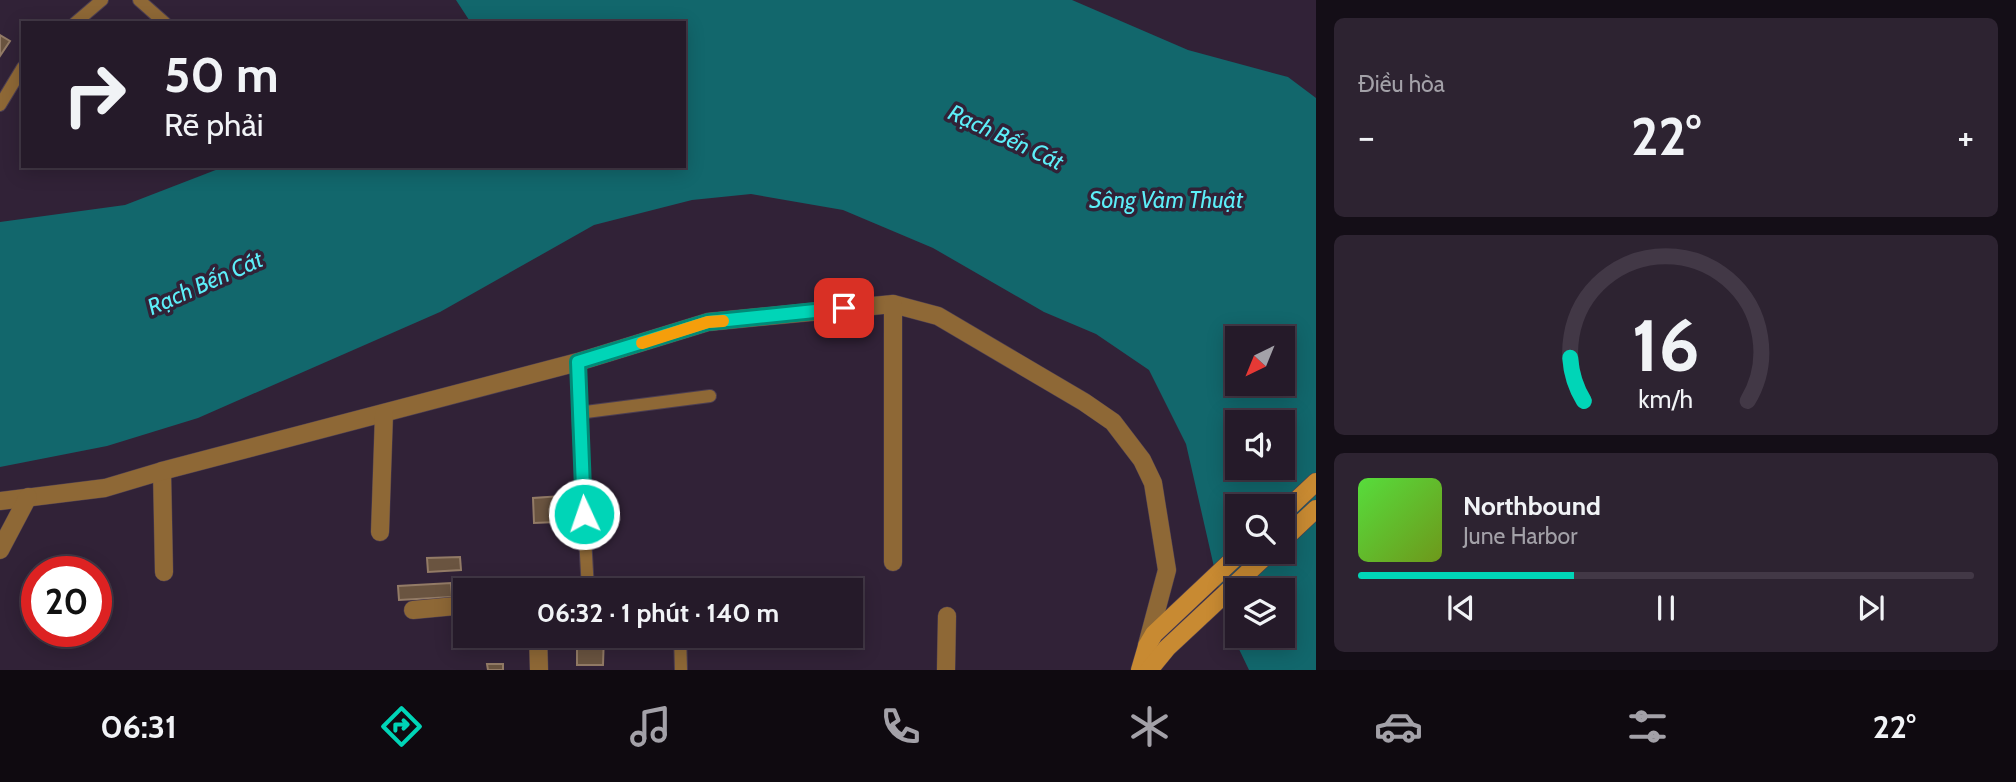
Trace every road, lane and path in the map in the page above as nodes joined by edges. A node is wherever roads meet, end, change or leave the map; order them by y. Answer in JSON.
{"nodes":[{"id":1,"x":102,"y":0,"type":"edge"},
{"id":2,"x":139,"y":0,"type":"edge"},
{"id":3,"x":77,"y":21,"type":"edge"},
{"id":4,"x":163,"y":21,"type":"edge"},
{"id":5,"x":21,"y":70,"type":"edge"},
{"id":6,"x":0,"y":106,"type":"edge"},
{"id":7,"x":893,"y":304,"type":"junction"},
{"id":8,"x":578,"y":362,"type":"junction"},
{"id":9,"x":710,"y":396,"type":"dead end"},
{"id":10,"x":578,"y":413,"type":"junction"},
{"id":11,"x":384,"y":414,"type":"junction"},
{"id":12,"x":162,"y":471,"type":"junction"},
{"id":13,"x":1316,"y":482,"type":"edge"},
{"id":14,"x":28,"y":497,"type":"junction"},
{"id":15,"x":0,"y":500,"type":"edge"},
{"id":16,"x":1295,"y":502,"type":"edge"},
{"id":17,"x":1316,"y":509,"type":"edge"},
{"id":18,"x":1295,"y":529,"type":"edge"},
{"id":19,"x":380,"y":532,"type":"dead end"},
{"id":20,"x":0,"y":550,"type":"edge"},
{"id":21,"x":893,"y":562,"type":"dead end"},
{"id":22,"x":1229,"y":564,"type":"edge"},
{"id":23,"x":1257,"y":564,"type":"edge"},
{"id":24,"x":164,"y":572,"type":"dead end"},
{"id":25,"x":587,"y":578,"type":"edge"},
{"id":26,"x":453,"y":606,"type":"edge"},
{"id":27,"x":413,"y":610,"type":"dead end"},
{"id":28,"x":947,"y":616,"type":"dead end"},
{"id":29,"x":1150,"y":640,"type":"junction"},
{"id":30,"x":538,"y":648,"type":"edge"},
{"id":31,"x":680,"y":648,"type":"edge"},
{"id":32,"x":539,"y":670,"type":"edge"},
{"id":33,"x":681,"y":670,"type":"edge"},
{"id":34,"x":946,"y":670,"type":"edge"},
{"id":35,"x":1139,"y":670,"type":"edge"},
{"id":36,"x":1149,"y":670,"type":"edge"}],
"edges":[{"from":1,"to":3,"type":"lane"},
{"from":2,"to":4,"type":"lane"},
{"from":5,"to":6,"type":"lane"},
{"from":7,"to":8,"type":"street"},
{"from":7,"to":21,"type":"street"},
{"from":7,"to":29,"type":"street"},
{"from":8,"to":10,"type":"lane"},
{"from":8,"to":11,"type":"street"},
{"from":9,"to":10,"type":"lane"},
{"from":10,"to":25,"type":"lane"},
{"from":11,"to":12,"type":"street"},
{"from":11,"to":19,"type":"street"},
{"from":12,"to":14,"type":"street"},
{"from":12,"to":24,"type":"street"},
{"from":13,"to":16,"type":"main road"},
{"from":14,"to":15,"type":"street"},
{"from":14,"to":20,"type":"street"},
{"from":17,"to":18,"type":"main road"},
{"from":22,"to":29,"type":"main road"},
{"from":23,"to":36,"type":"main road"},
{"from":26,"to":27,"type":"street"},
{"from":28,"to":34,"type":"street"},
{"from":29,"to":35,"type":"main road"},
{"from":30,"to":32,"type":"street"},
{"from":31,"to":33,"type":"lane"}]}
